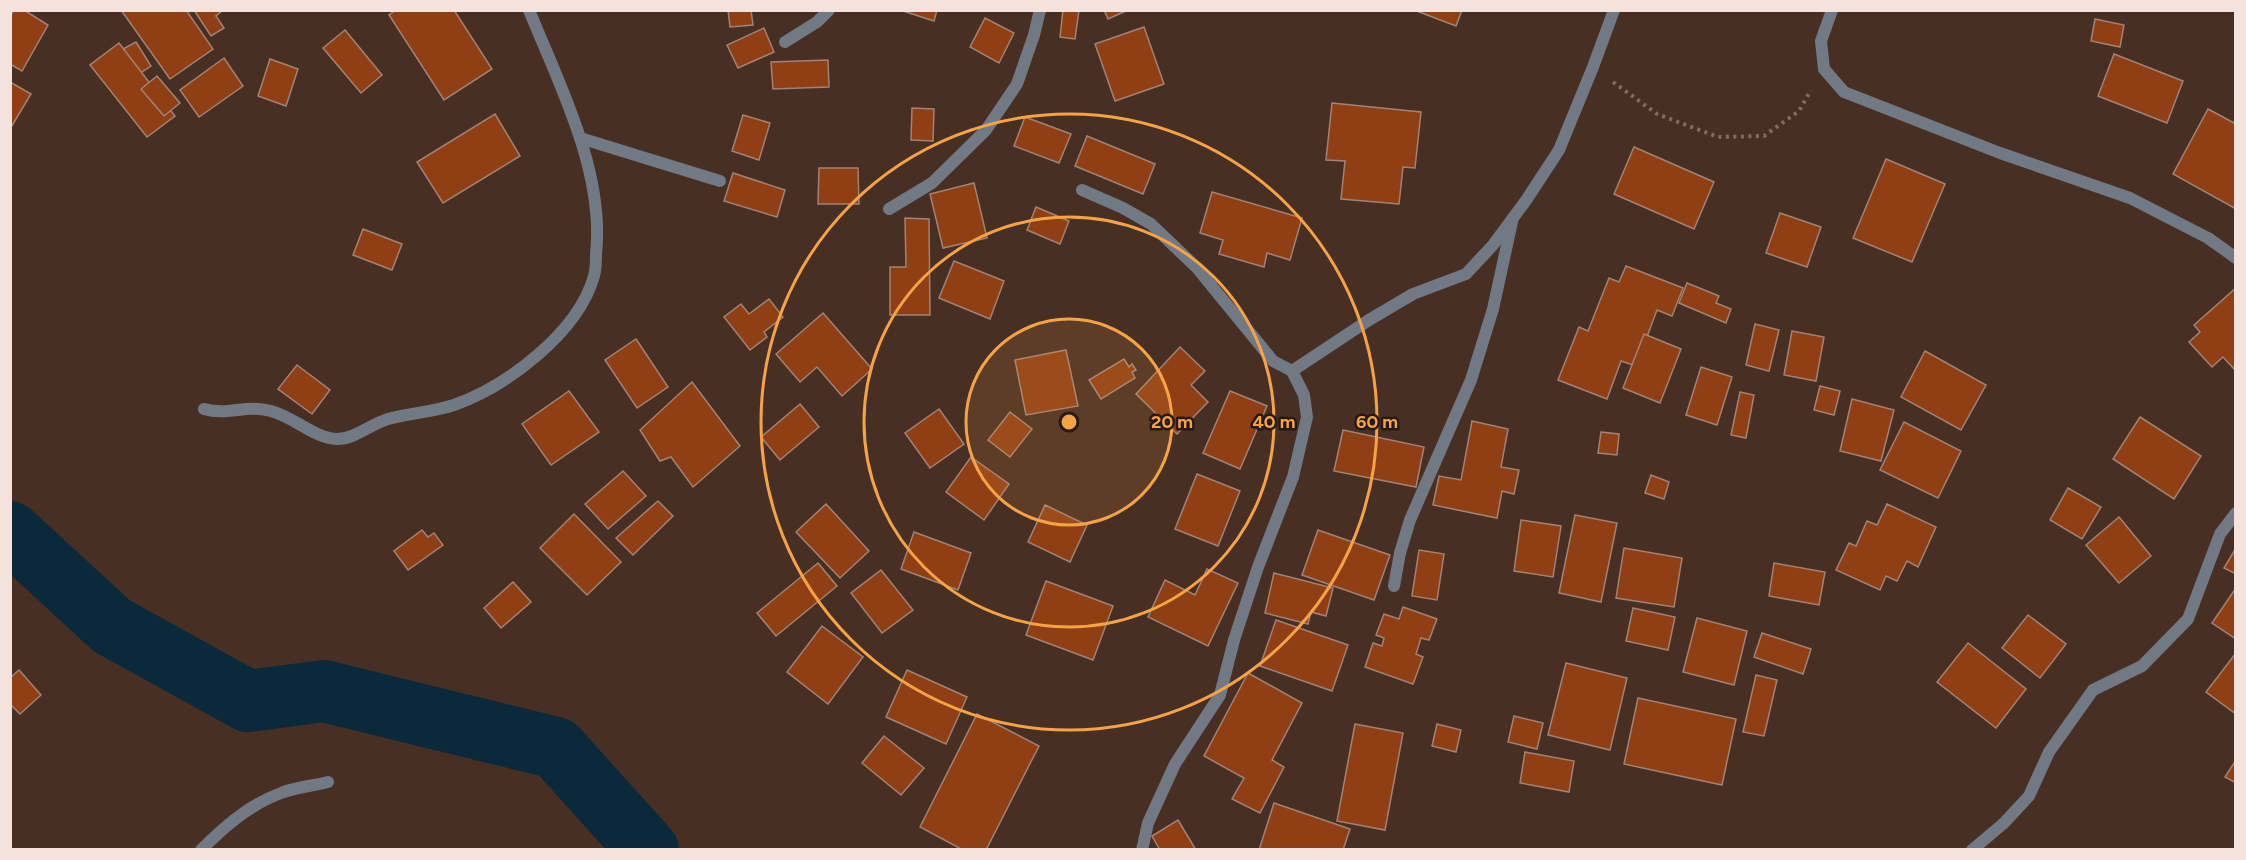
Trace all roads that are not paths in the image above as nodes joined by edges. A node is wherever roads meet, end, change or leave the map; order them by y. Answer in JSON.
{"nodes":[{"id":1,"x":529,"y":10,"type":"edge"},
{"id":2,"x":829,"y":10,"type":"edge"},
{"id":3,"x":1040,"y":10,"type":"edge"},
{"id":4,"x":1614,"y":10,"type":"edge"},
{"id":5,"x":1832,"y":10,"type":"edge"},
{"id":6,"x":785,"y":42,"type":"dead end"},
{"id":7,"x":580,"y":138,"type":"junction"},
{"id":8,"x":720,"y":181,"type":"dead end"},
{"id":9,"x":1082,"y":190,"type":"dead end"},
{"id":10,"x":889,"y":208,"type":"dead end"},
{"id":11,"x":1513,"y":218,"type":"junction"},
{"id":12,"x":2235,"y":258,"type":"edge"},
{"id":13,"x":1292,"y":371,"type":"junction"},
{"id":14,"x":204,"y":408,"type":"dead end"},
{"id":15,"x":2235,"y":513,"type":"edge"},
{"id":16,"x":1394,"y":586,"type":"dead end"},
{"id":17,"x":328,"y":782,"type":"dead end"},
{"id":18,"x":201,"y":849,"type":"edge"},
{"id":19,"x":1142,"y":849,"type":"edge"},
{"id":20,"x":1972,"y":849,"type":"edge"}],
"edges":[{"from":1,"to":7,"type":"street"},
{"from":2,"to":6,"type":"street"},
{"from":3,"to":10,"type":"street"},
{"from":4,"to":11,"type":"street"},
{"from":5,"to":12,"type":"street"},
{"from":7,"to":8,"type":"street"},
{"from":7,"to":14,"type":"street"},
{"from":9,"to":13,"type":"street"},
{"from":11,"to":13,"type":"street"},
{"from":11,"to":16,"type":"street"},
{"from":13,"to":19,"type":"street"},
{"from":15,"to":20,"type":"street"},
{"from":17,"to":18,"type":"street"}]}
